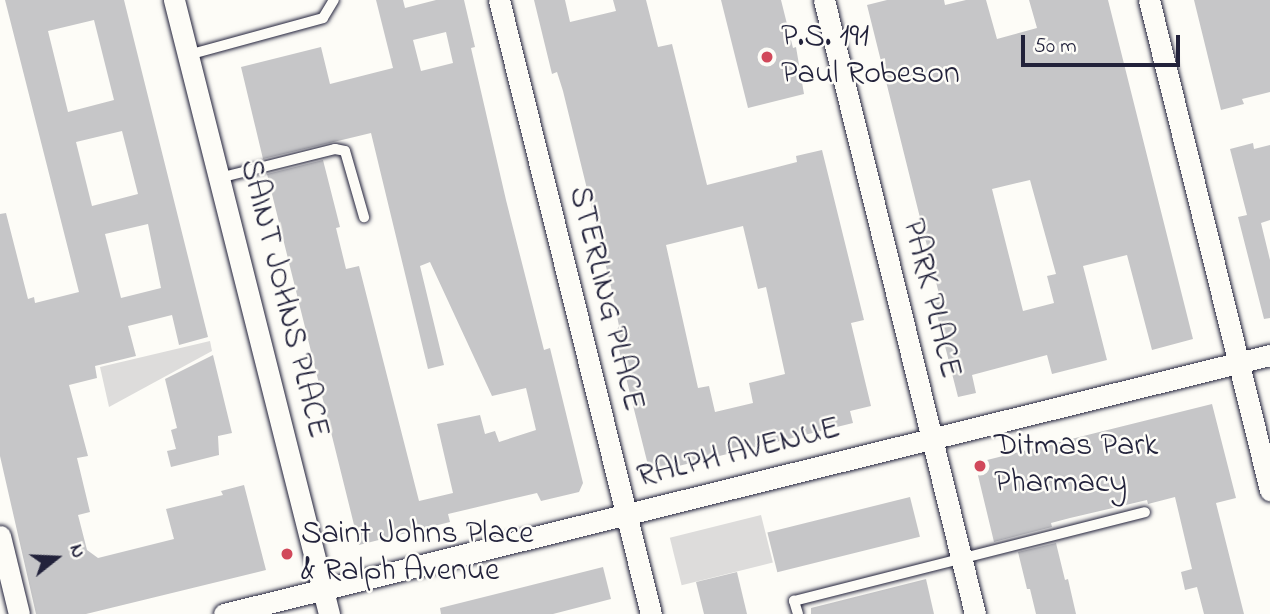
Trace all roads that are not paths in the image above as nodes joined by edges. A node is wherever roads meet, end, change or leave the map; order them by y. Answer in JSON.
{"nodes":[{"id":1,"x":174,"y":0,"type":"edge"},
{"id":2,"x":334,"y":0,"type":"edge"},
{"id":3,"x":499,"y":0,"type":"edge"},
{"id":4,"x":824,"y":0,"type":"edge"},
{"id":5,"x":1149,"y":0,"type":"edge"},
{"id":6,"x":188,"y":55,"type":"junction"},
{"id":7,"x":219,"y":178,"type":"junction"},
{"id":8,"x":364,"y":217,"type":"dead end"},
{"id":9,"x":1270,"y":355,"type":"edge"},
{"id":10,"x":1239,"y":363,"type":"junction"},
{"id":11,"x":932,"y":438,"type":"junction"},
{"id":12,"x":1270,"y":490,"type":"edge"},
{"id":13,"x":1144,"y":512,"type":"dead end"},
{"id":14,"x":626,"y":514,"type":"junction"},
{"id":15,"x":0,"y":536,"type":"edge"},
{"id":16,"x":962,"y":560,"type":"junction"},
{"id":17,"x":323,"y":588,"type":"junction"},
{"id":18,"x":19,"y":614,"type":"edge"},
{"id":19,"x":224,"y":614,"type":"edge"},
{"id":20,"x":329,"y":614,"type":"edge"},
{"id":21,"x":651,"y":614,"type":"edge"},
{"id":22,"x":798,"y":614,"type":"edge"},
{"id":23,"x":975,"y":614,"type":"edge"}],
"edges":[{"from":1,"to":6,"type":"street","name":"SAINT JOHNS PLACE"},
{"from":2,"to":6,"type":"lane"},
{"from":3,"to":14,"type":"street","name":"STERLING PLACE"},
{"from":4,"to":11,"type":"street","name":"PARK PLACE"},
{"from":5,"to":10,"type":"street"},
{"from":6,"to":7,"type":"street","name":"SAINT JOHNS PLACE"},
{"from":7,"to":8,"type":"lane"},
{"from":7,"to":17,"type":"street","name":"SAINT JOHNS PLACE"},
{"from":9,"to":10,"type":"street","name":"RALPH AVENUE"},
{"from":10,"to":11,"type":"street","name":"RALPH AVENUE"},
{"from":10,"to":12,"type":"street"},
{"from":11,"to":14,"type":"street","name":"RALPH AVENUE"},
{"from":11,"to":16,"type":"street","name":"PARK PLACE"},
{"from":13,"to":16,"type":"lane"},
{"from":14,"to":17,"type":"street","name":"RALPH AVENUE"},
{"from":14,"to":21,"type":"street","name":"STERLING PLACE"},
{"from":15,"to":18,"type":"street"},
{"from":16,"to":22,"type":"lane"},
{"from":16,"to":23,"type":"street","name":"PARK PLACE"},
{"from":17,"to":19,"type":"street","name":"RALPH AVENUE"},
{"from":17,"to":20,"type":"street","name":"SAINT JOHNS PLACE"}]}
